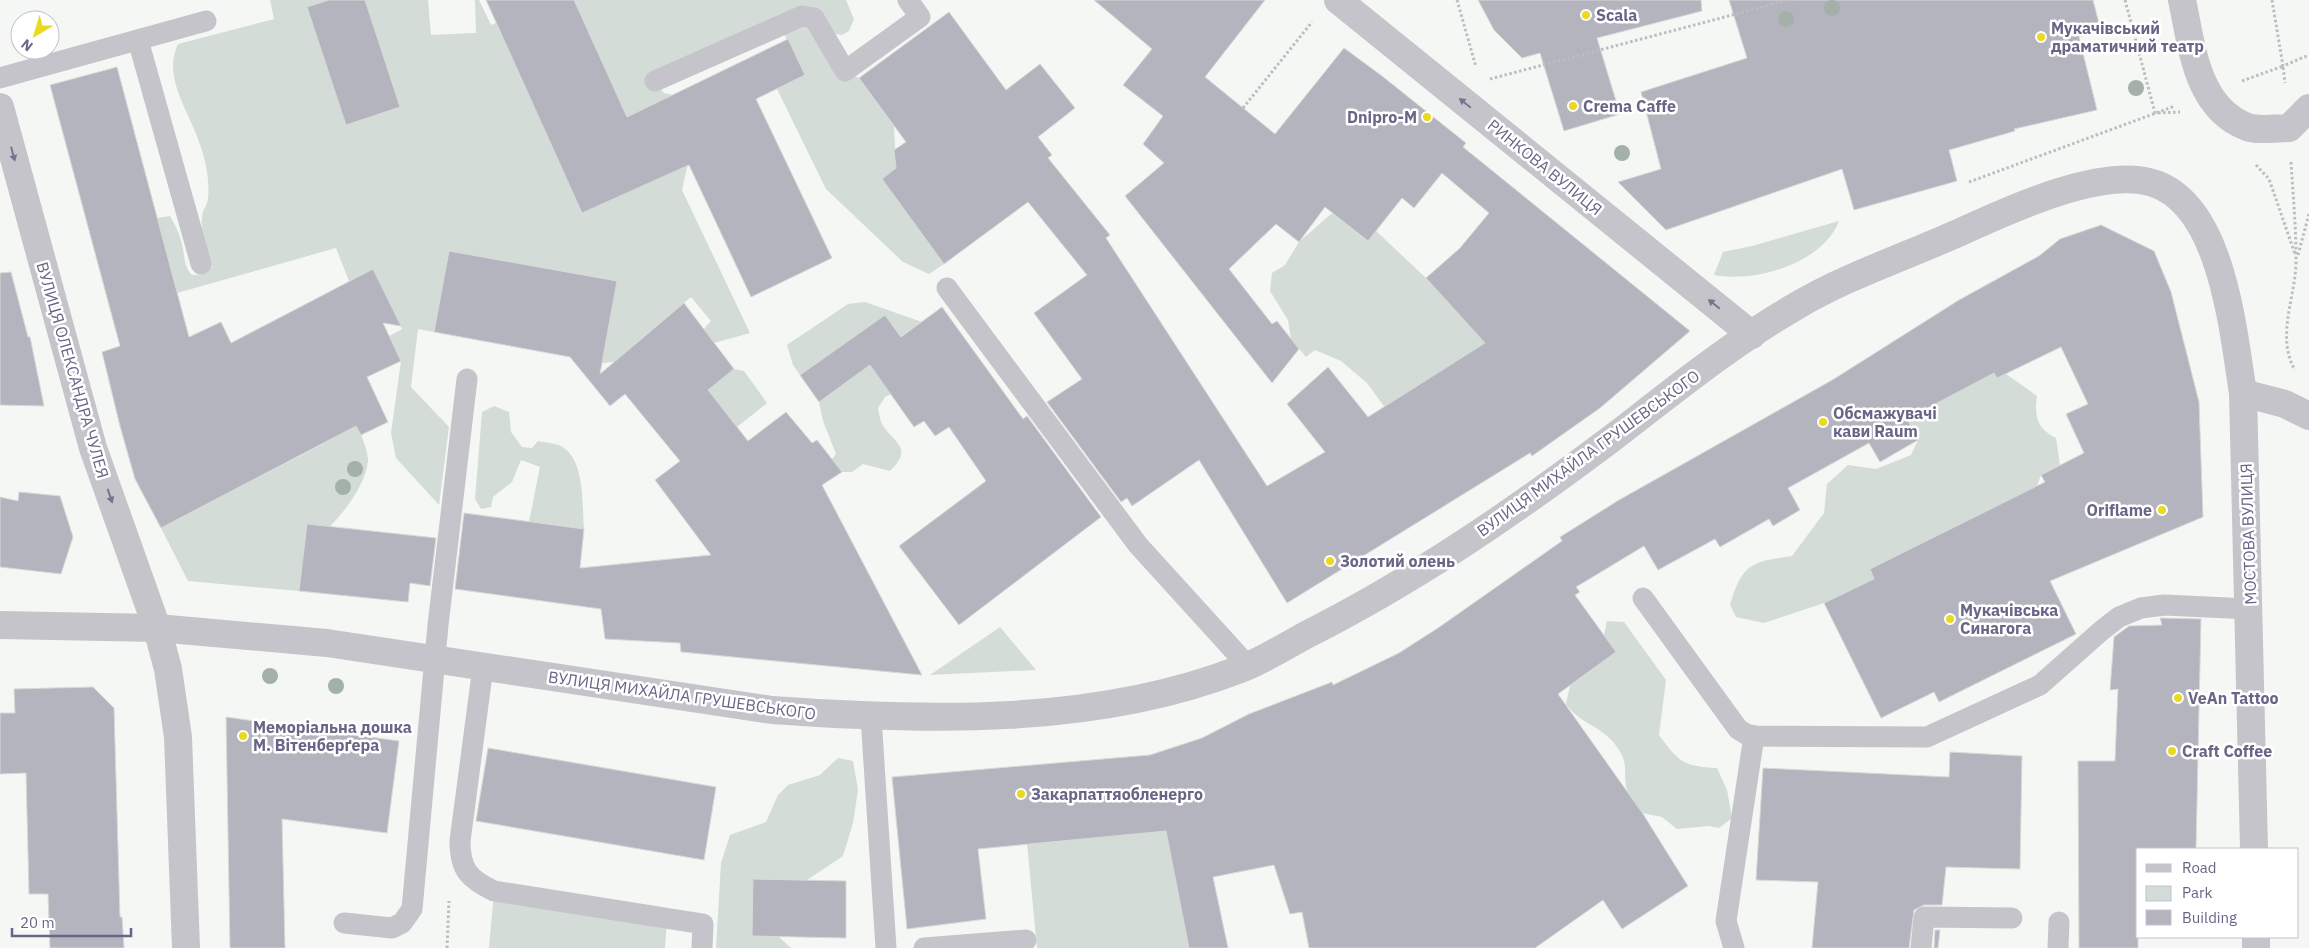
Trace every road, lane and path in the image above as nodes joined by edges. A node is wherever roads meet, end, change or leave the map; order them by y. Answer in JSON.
{"nodes":[{"id":1,"x":908,"y":0,"type":"edge"},
{"id":2,"x":1338,"y":0,"type":"edge"},
{"id":3,"x":1457,"y":0,"type":"edge"},
{"id":4,"x":1789,"y":0,"type":"edge"},
{"id":5,"x":2124,"y":0,"type":"edge"},
{"id":6,"x":2182,"y":0,"type":"edge"},
{"id":7,"x":2272,"y":0,"type":"edge"},
{"id":8,"x":206,"y":21,"type":"dead end"},
{"id":9,"x":1312,"y":21,"type":"dead end"},
{"id":10,"x":138,"y":40,"type":"junction"},
{"id":11,"x":2309,"y":55,"type":"edge"},
{"id":12,"x":1478,"y":73,"type":"dead end"},
{"id":13,"x":0,"y":78,"type":"edge"},
{"id":14,"x":655,"y":81,"type":"dead end"},
{"id":15,"x":1481,"y":82,"type":"dead end"},
{"id":16,"x":2208,"y":94,"type":"junction"},
{"id":17,"x":0,"y":107,"type":"edge"},
{"id":18,"x":1243,"y":108,"type":"dead end"},
{"id":19,"x":2309,"y":108,"type":"edge"},
{"id":20,"x":2155,"y":113,"type":"junction"},
{"id":21,"x":2189,"y":114,"type":"dead end"},
{"id":22,"x":2255,"y":164,"type":"dead end"},
{"id":23,"x":1969,"y":182,"type":"dead end"},
{"id":24,"x":2309,"y":214,"type":"edge"},
{"id":25,"x":2200,"y":225,"type":"joint"},
{"id":26,"x":2296,"y":260,"type":"junction"},
{"id":27,"x":201,"y":264,"type":"dead end"},
{"id":28,"x":947,"y":288,"type":"dead end"},
{"id":29,"x":1752,"y":334,"type":"junction"},
{"id":30,"x":2300,"y":378,"type":"dead end"},
{"id":31,"x":467,"y":379,"type":"dead end"},
{"id":32,"x":2243,"y":393,"type":"junction"},
{"id":33,"x":2309,"y":416,"type":"edge"},
{"id":34,"x":1643,"y":598,"type":"dead end"},
{"id":35,"x":2250,"y":609,"type":"junction"},
{"id":36,"x":0,"y":625,"type":"edge"},
{"id":37,"x":157,"y":628,"type":"junction"},
{"id":38,"x":435,"y":658,"type":"junction"},
{"id":39,"x":1248,"y":666,"type":"junction"},
{"id":40,"x":483,"y":667,"type":"junction"},
{"id":41,"x":871,"y":717,"type":"junction"},
{"id":42,"x":1754,"y":736,"type":"junction"},
{"id":43,"x":2254,"y":848,"type":"edge"},
{"id":44,"x":2012,"y":918,"type":"dead end"},
{"id":45,"x":2059,"y":922,"type":"dead end"},
{"id":46,"x":344,"y":924,"type":"dead end"},
{"id":47,"x":1026,"y":940,"type":"dead end"},
{"id":48,"x":186,"y":948,"type":"edge"},
{"id":49,"x":702,"y":948,"type":"edge"},
{"id":50,"x":886,"y":948,"type":"edge"},
{"id":51,"x":924,"y":948,"type":"edge"},
{"id":52,"x":1734,"y":948,"type":"edge"},
{"id":53,"x":1922,"y":948,"type":"edge"},
{"id":54,"x":2058,"y":948,"type":"edge"}],
"edges":[{"from":1,"to":14,"type":"lane"},
{"from":29,"to":2,"type":"street","name":"РИНКОВА ВУЛИЦЯ","one_way":true},
{"from":3,"to":12,"type":"path"},
{"from":4,"to":15,"type":"path"},
{"from":5,"to":20,"type":"path"},
{"from":6,"to":16,"type":"street"},
{"from":7,"to":11,"type":"path"},
{"from":8,"to":10,"type":"lane"},
{"from":9,"to":18,"type":"path"},
{"from":10,"to":13,"type":"lane"},
{"from":10,"to":27,"type":"lane"},
{"from":16,"to":19,"type":"street"},
{"from":16,"to":20,"type":"path"},
{"from":17,"to":37,"type":"street","name":"ВУЛИЦЯ ОЛЕКСАНДРА ЧУЛЕЯ","one_way":true},
{"from":20,"to":21,"type":"path"},
{"from":20,"to":23,"type":"path"},
{"from":22,"to":26,"type":"path"},
{"from":24,"to":26,"type":"path"},
{"from":25,"to":29,"type":"street","name":"ВУЛИЦЯ МИХАЙЛА ГРУШЕВСЬКОГО"},
{"from":25,"to":32,"type":"street","name":"МОСТОВА ВУЛИЦЯ"},
{"from":26,"to":30,"type":"path"},
{"from":28,"to":39,"type":"lane"},
{"from":29,"to":39,"type":"street","name":"ВУЛИЦЯ МИХАЙЛА ГРУШЕВСЬКОГО"},
{"from":31,"to":38,"type":"lane"},
{"from":32,"to":33,"type":"street"},
{"from":32,"to":35,"type":"street","name":"МОСТОВА ВУЛИЦЯ"},
{"from":34,"to":42,"type":"lane"},
{"from":35,"to":42,"type":"lane"},
{"from":35,"to":43,"type":"street","name":"МОСТОВА ВУЛИЦЯ"},
{"from":36,"to":37,"type":"street","name":"ВУЛИЦЯ МИХАЙЛА ГРУШЕВСЬКОГО"},
{"from":37,"to":38,"type":"street","name":"ВУЛИЦЯ МИХАЙЛА ГРУШЕВСЬКОГО"},
{"from":37,"to":48,"type":"street","name":"ВУЛИЦЯ ОЛЕКСАНДРА ЧУЛЕЯ"},
{"from":38,"to":40,"type":"street","name":"ВУЛИЦЯ МИХАЙЛА ГРУШЕВСЬКОГО"},
{"from":38,"to":46,"type":"lane"},
{"from":39,"to":41,"type":"street","name":"ВУЛИЦЯ МИХАЙЛА ГРУШЕВСЬКОГО"},
{"from":40,"to":41,"type":"street","name":"ВУЛИЦЯ МИХАЙЛА ГРУШЕВСЬКОГО"},
{"from":40,"to":49,"type":"lane"},
{"from":41,"to":50,"type":"lane"},
{"from":42,"to":52,"type":"lane"},
{"from":44,"to":53,"type":"lane"},
{"from":45,"to":54,"type":"lane"},
{"from":47,"to":51,"type":"lane"}]}
